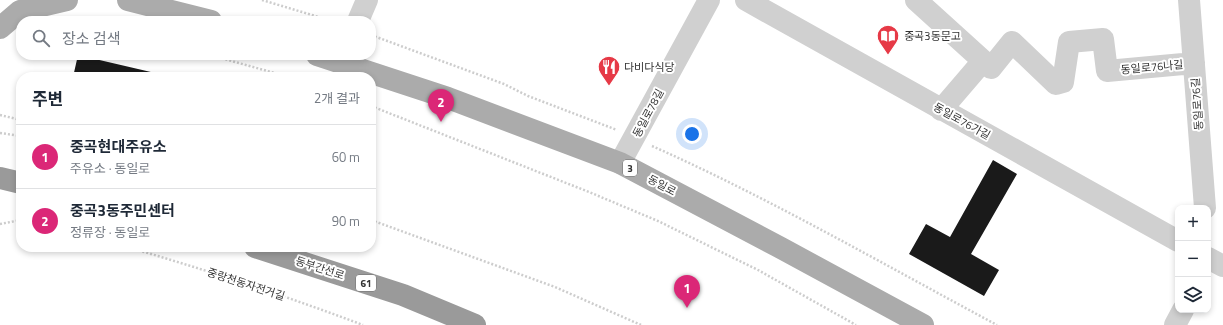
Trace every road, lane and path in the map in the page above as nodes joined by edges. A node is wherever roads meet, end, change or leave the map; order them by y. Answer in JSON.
{"nodes":[{"id":1,"x":66,"y":0,"type":"edge"},
{"id":2,"x":128,"y":0,"type":"edge"},
{"id":3,"x":262,"y":0,"type":"edge"},
{"id":4,"x":367,"y":0,"type":"edge"},
{"id":5,"x":709,"y":0,"type":"edge"},
{"id":6,"x":746,"y":0,"type":"edge"},
{"id":7,"x":1190,"y":0,"type":"edge"},
{"id":8,"x":922,"y":2,"type":"edge"},
{"id":9,"x":191,"y":16,"type":"edge"},
{"id":10,"x":315,"y":16,"type":"edge"},
{"id":11,"x":360,"y":16,"type":"edge"},
{"id":12,"x":0,"y":28,"type":"edge"},
{"id":13,"x":376,"y":37,"type":"edge"},
{"id":14,"x":228,"y":60,"type":"edge"},
{"id":15,"x":344,"y":60,"type":"edge"},
{"id":16,"x":983,"y":61,"type":"junction"},
{"id":17,"x":1194,"y":63,"type":"junction"},
{"id":18,"x":272,"y":72,"type":"edge"},
{"id":19,"x":376,"y":108,"type":"edge"},
{"id":20,"x":941,"y":110,"type":"junction"},
{"id":21,"x":0,"y":115,"type":"edge"},
{"id":22,"x":16,"y":119,"type":"edge"},
{"id":23,"x":622,"y":132,"type":"dead end"},
{"id":24,"x":0,"y":133,"type":"edge"},
{"id":25,"x":16,"y":135,"type":"edge"},
{"id":26,"x":650,"y":145,"type":"dead end"},
{"id":27,"x":620,"y":163,"type":"junction"},
{"id":28,"x":0,"y":178,"type":"edge"},
{"id":29,"x":16,"y":182,"type":"edge"},
{"id":30,"x":1205,"y":205,"type":"edge"},
{"id":31,"x":16,"y":221,"type":"edge"},
{"id":32,"x":376,"y":222,"type":"edge"},
{"id":33,"x":0,"y":224,"type":"edge"},
{"id":34,"x":1175,"y":239,"type":"edge"},
{"id":35,"x":144,"y":252,"type":"edge"},
{"id":36,"x":270,"y":252,"type":"edge"},
{"id":37,"x":1181,"y":313,"type":"edge"},
{"id":38,"x":363,"y":325,"type":"edge"},
{"id":39,"x":475,"y":325,"type":"edge"},
{"id":40,"x":641,"y":325,"type":"edge"},
{"id":41,"x":856,"y":325,"type":"edge"},
{"id":42,"x":923,"y":325,"type":"edge"},
{"id":43,"x":997,"y":325,"type":"edge"},
{"id":44,"x":1175,"y":325,"type":"edge"}],
"edges":[{"from":1,"to":12,"type":"main road"},
{"from":2,"to":9,"type":"main road"},
{"from":3,"to":10,"type":"path"},
{"from":4,"to":11,"type":"street"},
{"from":5,"to":27,"type":"street","name":"동일로78길"},
{"from":6,"to":20,"type":"street","name":"동일로76가길"},
{"from":7,"to":17,"type":"street","name":"동일로76길"},
{"from":8,"to":16,"type":"street"},
{"from":13,"to":23,"type":"path"},
{"from":14,"to":18,"type":"path"},
{"from":15,"to":27,"type":"main road","name":"동일로","number":"3"},
{"from":16,"to":17,"type":"street","name":"동일로76나길"},
{"from":16,"to":20,"type":"street"},
{"from":17,"to":30,"type":"street","name":"동일로76길"},
{"from":19,"to":41,"type":"path"},
{"from":20,"to":34,"type":"street","name":"동일로76가길"},
{"from":21,"to":22,"type":"path"},
{"from":24,"to":25,"type":"path"},
{"from":26,"to":43,"type":"path"},
{"from":27,"to":42,"type":"main road","name":"동일로","number":"3"},
{"from":28,"to":29,"type":"highway"},
{"from":31,"to":33,"type":"path"},
{"from":32,"to":40,"type":"path"},
{"from":35,"to":38,"type":"path","name":"중랑천동자전거길"},
{"from":36,"to":39,"type":"highway","name":"동부간선로","number":"61"},
{"from":37,"to":44,"type":"street"}]}
